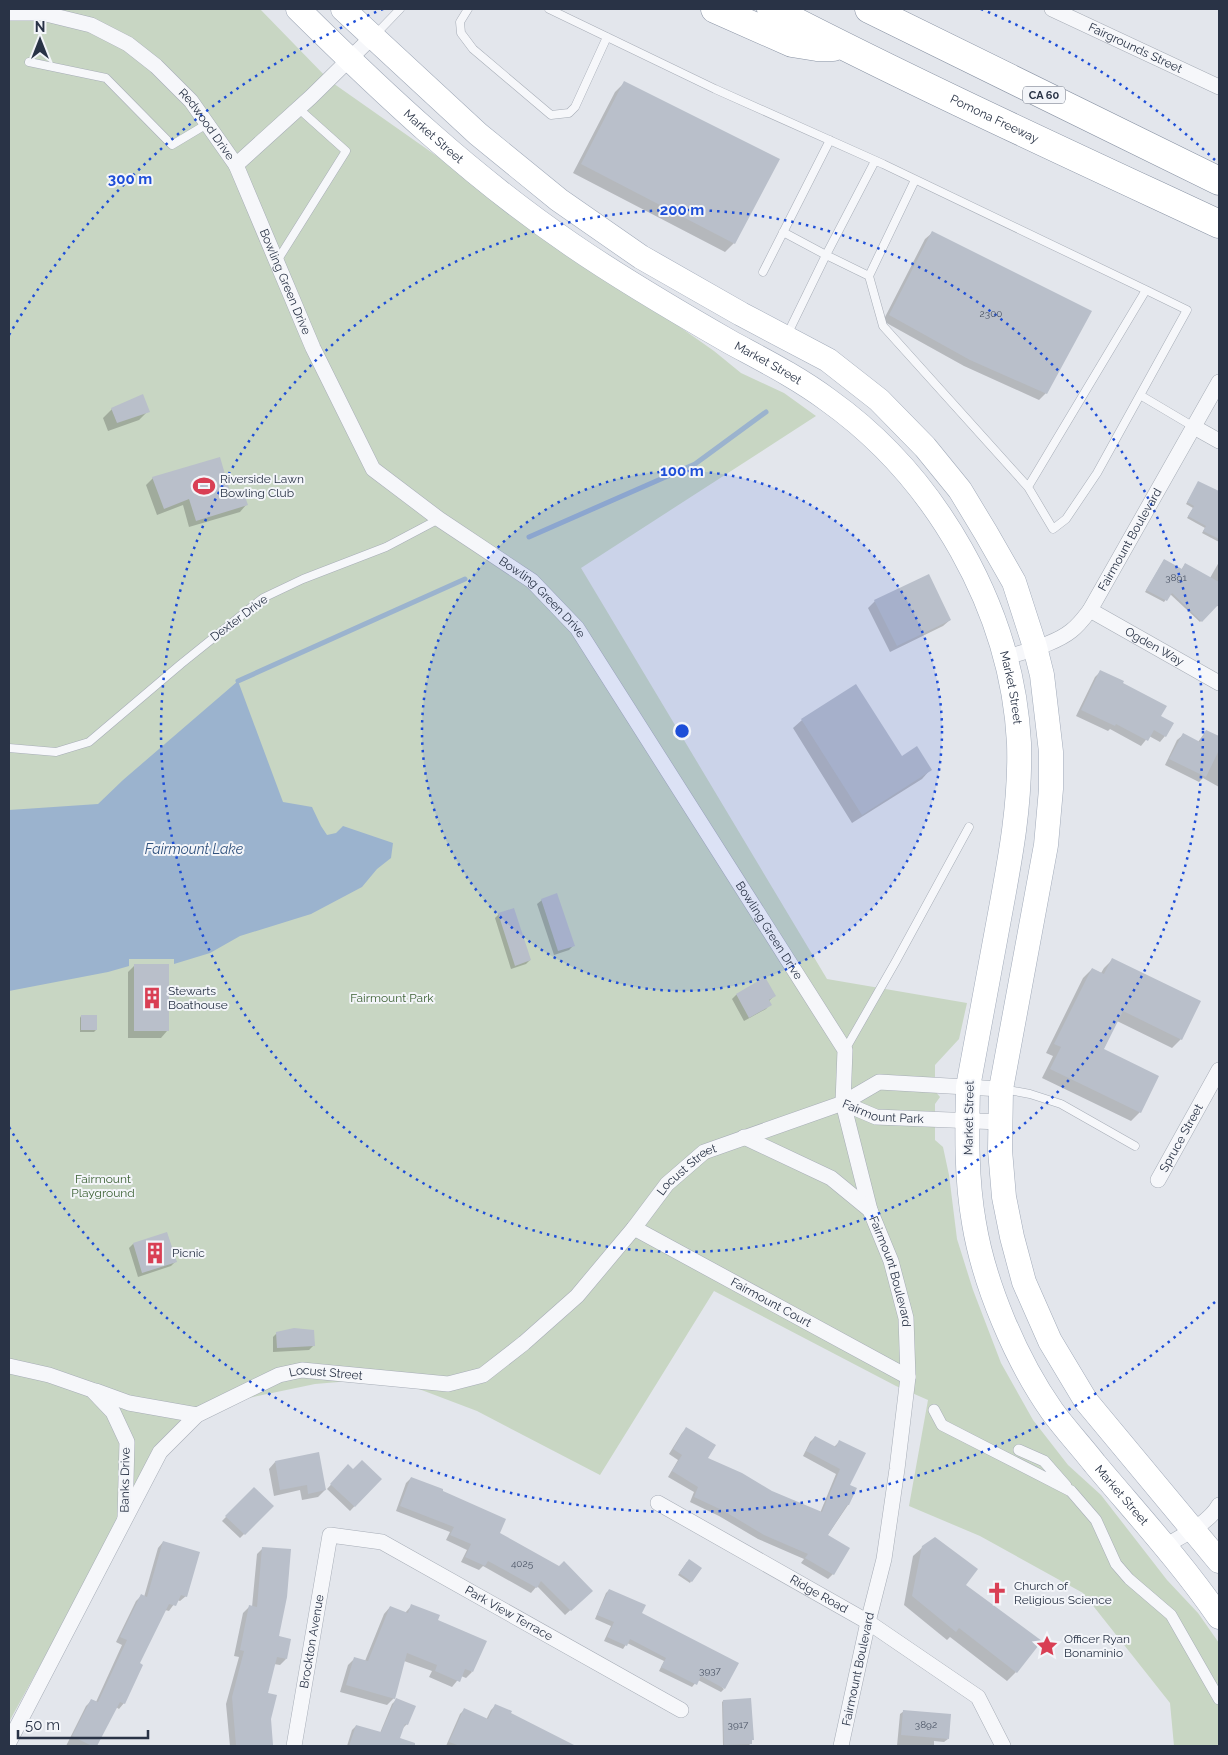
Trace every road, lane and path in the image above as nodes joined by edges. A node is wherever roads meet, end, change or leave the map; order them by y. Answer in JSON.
{"nodes":[{"id":1,"x":298,"y":9,"type":"edge"},
{"id":2,"x":343,"y":9,"type":"edge"},
{"id":3,"x":400,"y":9,"type":"edge"},
{"id":4,"x":468,"y":9,"type":"edge"},
{"id":5,"x":549,"y":9,"type":"edge"},
{"id":6,"x":715,"y":9,"type":"edge"},
{"id":7,"x":771,"y":9,"type":"edge"},
{"id":8,"x":869,"y":9,"type":"edge"},
{"id":9,"x":1061,"y":11,"type":"edge"},
{"id":10,"x":9,"y":12,"type":"edge"},
{"id":11,"x":372,"y":37,"type":"junction"},
{"id":12,"x":607,"y":37,"type":"junction"},
{"id":13,"x":844,"y":47,"type":"junction"},
{"id":14,"x":350,"y":60,"type":"junction"},
{"id":15,"x":29,"y":62,"type":"dead end"},
{"id":16,"x":1219,"y":87,"type":"edge"},
{"id":17,"x":298,"y":108,"type":"junction"},
{"id":18,"x":208,"y":124,"type":"junction"},
{"id":19,"x":830,"y":140,"type":"junction"},
{"id":20,"x":875,"y":161,"type":"junction"},
{"id":21,"x":236,"y":165,"type":"junction"},
{"id":22,"x":916,"y":180,"type":"junction"},
{"id":23,"x":1219,"y":181,"type":"edge"},
{"id":24,"x":1219,"y":224,"type":"edge"},
{"id":25,"x":783,"y":232,"type":"junction"},
{"id":26,"x":826,"y":255,"type":"junction"},
{"id":27,"x":277,"y":261,"type":"junction"},
{"id":28,"x":763,"y":272,"type":"dead end"},
{"id":29,"x":869,"y":276,"type":"junction"},
{"id":30,"x":1146,"y":290,"type":"junction"},
{"id":31,"x":786,"y":338,"type":"junction"},
{"id":32,"x":1219,"y":382,"type":"edge"},
{"id":33,"x":1140,"y":395,"type":"junction"},
{"id":34,"x":1194,"y":427,"type":"junction"},
{"id":35,"x":1219,"y":441,"type":"edge"},
{"id":36,"x":1028,"y":487,"type":"junction"},
{"id":37,"x":439,"y":519,"type":"junction"},
{"id":38,"x":1090,"y":610,"type":"junction"},
{"id":39,"x":1035,"y":647,"type":"junction"},
{"id":40,"x":1005,"y":658,"type":"junction"},
{"id":41,"x":1219,"y":683,"type":"edge"},
{"id":42,"x":9,"y":748,"type":"edge"},
{"id":43,"x":969,"y":827,"type":"dead end"},
{"id":44,"x":845,"y":1050,"type":"junction"},
{"id":45,"x":1219,"y":1070,"type":"edge"},
{"id":46,"x":968,"y":1087,"type":"junction"},
{"id":47,"x":1001,"y":1089,"type":"junction"},
{"id":48,"x":843,"y":1103,"type":"junction"},
{"id":49,"x":967,"y":1120,"type":"junction"},
{"id":50,"x":1000,"y":1122,"type":"junction"},
{"id":51,"x":744,"y":1136,"type":"junction"},
{"id":52,"x":1135,"y":1146,"type":"dead end"},
{"id":53,"x":1158,"y":1180,"type":"dead end"},
{"id":54,"x":870,"y":1210,"type":"junction"},
{"id":55,"x":634,"y":1228,"type":"junction"},
{"id":56,"x":9,"y":1366,"type":"edge"},
{"id":57,"x":908,"y":1378,"type":"junction"},
{"id":58,"x":92,"y":1390,"type":"junction"},
{"id":59,"x":934,"y":1410,"type":"dead end"},
{"id":60,"x":197,"y":1415,"type":"junction"},
{"id":61,"x":1019,"y":1450,"type":"dead end"},
{"id":62,"x":1071,"y":1491,"type":"junction"},
{"id":63,"x":658,"y":1503,"type":"dead end"},
{"id":64,"x":1219,"y":1505,"type":"edge"},
{"id":65,"x":124,"y":1522,"type":"junction"},
{"id":66,"x":1193,"y":1529,"type":"junction"},
{"id":67,"x":330,"y":1535,"type":"joint"},
{"id":68,"x":1165,"y":1546,"type":"junction"},
{"id":69,"x":1219,"y":1562,"type":"edge"},
{"id":70,"x":1219,"y":1617,"type":"edge"},
{"id":71,"x":868,"y":1622,"type":"junction"},
{"id":72,"x":1219,"y":1699,"type":"edge"},
{"id":73,"x":681,"y":1710,"type":"dead end"},
{"id":74,"x":9,"y":1742,"type":"edge"},
{"id":75,"x":294,"y":1746,"type":"edge"},
{"id":76,"x":841,"y":1746,"type":"edge"},
{"id":77,"x":1003,"y":1746,"type":"edge"}],
"edges":[{"from":1,"to":14,"type":"main road","name":"Market Street"},
{"from":2,"to":11,"type":"main road"},
{"from":3,"to":11,"type":"lane"},
{"from":4,"to":12,"type":"lane"},
{"from":5,"to":12,"type":"lane"},
{"from":6,"to":13,"type":"highway"},
{"from":7,"to":13,"type":"highway","name":"Pomona Freeway"},
{"from":8,"to":23,"type":"highway","number":"CA 60"},
{"from":9,"to":16,"type":"street","name":"Fairgrounds Street"},
{"from":10,"to":18,"type":"street","name":"Redwood Drive"},
{"from":11,"to":14,"type":"street","name":"Redwood Drive"},
{"from":11,"to":31,"type":"main road"},
{"from":12,"to":19,"type":"lane"},
{"from":13,"to":24,"type":"highway","name":"Pomona Freeway"},
{"from":14,"to":17,"type":"street","name":"Redwood Drive"},
{"from":14,"to":40,"type":"main road","name":"Market Street"},
{"from":15,"to":18,"type":"lane"},
{"from":17,"to":21,"type":"street","name":"Redwood Drive"},
{"from":17,"to":27,"type":"lane"},
{"from":18,"to":21,"type":"street","name":"Redwood Drive"},
{"from":19,"to":20,"type":"lane"},
{"from":19,"to":25,"type":"lane"},
{"from":20,"to":22,"type":"lane"},
{"from":20,"to":26,"type":"lane"},
{"from":21,"to":27,"type":"street","name":"Bowling Green Drive"},
{"from":22,"to":29,"type":"lane"},
{"from":22,"to":30,"type":"lane"},
{"from":25,"to":26,"type":"lane"},
{"from":25,"to":28,"type":"lane"},
{"from":26,"to":29,"type":"lane"},
{"from":26,"to":31,"type":"lane"},
{"from":27,"to":37,"type":"street","name":"Bowling Green Drive"},
{"from":29,"to":36,"type":"lane"},
{"from":30,"to":33,"type":"lane"},
{"from":30,"to":36,"type":"lane"},
{"from":31,"to":39,"type":"main road"},
{"from":32,"to":34,"type":"street","name":"Fairmount Boulevard"},
{"from":33,"to":34,"type":"lane"},
{"from":33,"to":36,"type":"lane"},
{"from":34,"to":35,"type":"street"},
{"from":34,"to":38,"type":"street","name":"Fairmount Boulevard"},
{"from":37,"to":42,"type":"lane","name":"Dexter Drive"},
{"from":37,"to":44,"type":"street","name":"Bowling Green Drive"},
{"from":38,"to":39,"type":"street","name":"Fairmount Boulevard"},
{"from":38,"to":41,"type":"street","name":"Ogden Way"},
{"from":39,"to":40,"type":"street","name":"Fairmount Boulevard"},
{"from":39,"to":47,"type":"main road"},
{"from":40,"to":46,"type":"main road","name":"Market Street"},
{"from":43,"to":44,"type":"lane","name":"Fairmount Boulevard"},
{"from":44,"to":48,"type":"street","name":"Fairmount Boulevard"},
{"from":45,"to":53,"type":"street","name":"Spruce Street"},
{"from":46,"to":47,"type":"street","name":"Fairmount Park"},
{"from":46,"to":48,"type":"street","name":"Fairmount Park"},
{"from":46,"to":49,"type":"main road","name":"Market Street"},
{"from":47,"to":50,"type":"main road"},
{"from":47,"to":52,"type":"lane"},
{"from":48,"to":49,"type":"street","name":"Fairmount Park"},
{"from":48,"to":51,"type":"street","name":"Locust Street"},
{"from":48,"to":54,"type":"street","name":"Fairmount Boulevard"},
{"from":49,"to":50,"type":"street","name":"Fairmount Park"},
{"from":49,"to":68,"type":"main road","name":"Market Street"},
{"from":50,"to":66,"type":"main road"},
{"from":51,"to":54,"type":"street"},
{"from":51,"to":55,"type":"street","name":"Locust Street"},
{"from":54,"to":57,"type":"street","name":"Fairmount Boulevard"},
{"from":55,"to":57,"type":"street","name":"Fairmount Court"},
{"from":55,"to":60,"type":"street","name":"Locust Street"},
{"from":56,"to":58,"type":"street","name":"Banks Drive"},
{"from":57,"to":71,"type":"street","name":"Fairmount Boulevard"},
{"from":58,"to":60,"type":"street","name":"Banks Drive"},
{"from":58,"to":65,"type":"street","name":"Banks Drive"},
{"from":59,"to":62,"type":"street"},
{"from":60,"to":65,"type":"street","name":"Locust Street"},
{"from":61,"to":62,"type":"street"},
{"from":62,"to":72,"type":"street"},
{"from":63,"to":71,"type":"street","name":"Ridge Road"},
{"from":64,"to":66,"type":"street"},
{"from":65,"to":74,"type":"street","name":"Locust Street"},
{"from":66,"to":68,"type":"street"},
{"from":66,"to":69,"type":"main road"},
{"from":67,"to":73,"type":"street","name":"Park View Terrace"},
{"from":67,"to":75,"type":"street","name":"Brockton Avenue"},
{"from":68,"to":70,"type":"main road","name":"Market Street"},
{"from":71,"to":76,"type":"street","name":"Fairmount Boulevard"},
{"from":71,"to":77,"type":"street","name":"Ridge Road"}]}
